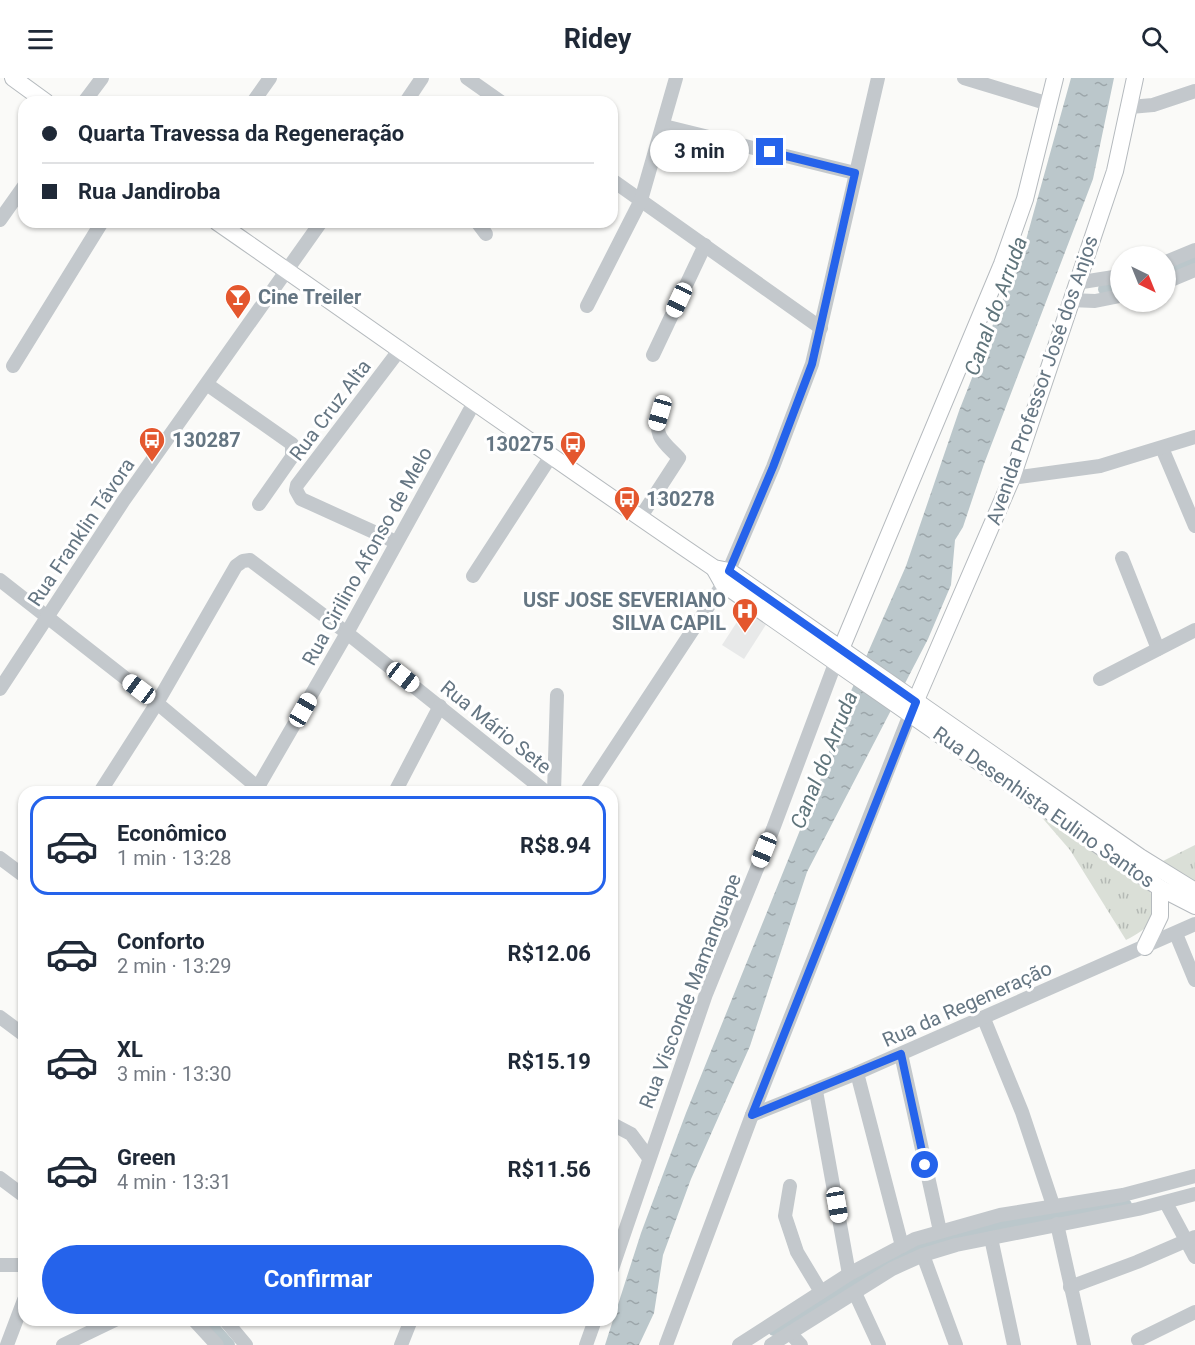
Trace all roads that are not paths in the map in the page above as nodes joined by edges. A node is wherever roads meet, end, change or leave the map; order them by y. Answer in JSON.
{"nodes":[{"id":1,"x":14,"y":78,"type":"edge"},
{"id":2,"x":102,"y":78,"type":"edge"},
{"id":3,"x":270,"y":78,"type":"edge"},
{"id":4,"x":422,"y":78,"type":"edge"},
{"id":5,"x":467,"y":78,"type":"edge"},
{"id":6,"x":676,"y":78,"type":"edge"},
{"id":7,"x":878,"y":78,"type":"edge"},
{"id":8,"x":964,"y":78,"type":"edge"},
{"id":9,"x":1055,"y":78,"type":"edge"},
{"id":10,"x":1135,"y":78,"type":"edge"},
{"id":11,"x":1195,"y":91,"type":"edge"},
{"id":12,"x":38,"y":96,"type":"edge"},
{"id":13,"x":88,"y":96,"type":"edge"},
{"id":14,"x":257,"y":96,"type":"edge"},
{"id":15,"x":409,"y":96,"type":"edge"},
{"id":16,"x":492,"y":96,"type":"edge"},
{"id":17,"x":1049,"y":104,"type":"junction"},
{"id":18,"x":1130,"y":107,"type":"junction"},
{"id":19,"x":664,"y":126,"type":"junction"},
{"id":20,"x":855,"y":173,"type":"junction"},
{"id":21,"x":618,"y":184,"type":"edge"},
{"id":22,"x":18,"y":194,"type":"edge"},
{"id":23,"x":641,"y":200,"type":"junction"},
{"id":24,"x":0,"y":220,"type":"edge"},
{"id":25,"x":98,"y":228,"type":"edge"},
{"id":26,"x":226,"y":228,"type":"edge"},
{"id":27,"x":317,"y":228,"type":"edge"},
{"id":28,"x":705,"y":245,"type":"junction"},
{"id":29,"x":1195,"y":250,"type":"edge"},
{"id":30,"x":1176,"y":258,"type":"edge"},
{"id":31,"x":286,"y":270,"type":"junction"},
{"id":32,"x":1195,"y":270,"type":"edge"},
{"id":33,"x":1110,"y":278,"type":"edge"},
{"id":34,"x":1176,"y":278,"type":"edge"},
{"id":35,"x":1076,"y":283,"type":"junction"},
{"id":36,"x":1110,"y":298,"type":"edge"},
{"id":37,"x":1070,"y":300,"type":"junction"},
{"id":38,"x":587,"y":306,"type":"dead end"},
{"id":39,"x":821,"y":328,"type":"junction"},
{"id":40,"x":401,"y":348,"type":"junction"},
{"id":41,"x":653,"y":355,"type":"dead end"},
{"id":42,"x":13,"y":366,"type":"dead end"},
{"id":43,"x":207,"y":385,"type":"junction"},
{"id":44,"x":475,"y":401,"type":"junction"},
{"id":45,"x":660,"y":413,"type":"dead end"},
{"id":46,"x":1195,"y":437,"type":"edge"},
{"id":47,"x":1162,"y":448,"type":"junction"},
{"id":48,"x":551,"y":456,"type":"junction"},
{"id":49,"x":1012,"y":478,"type":"junction"},
{"id":50,"x":259,"y":504,"type":"dead end"},
{"id":51,"x":640,"y":518,"type":"junction"},
{"id":52,"x":1195,"y":526,"type":"edge"},
{"id":53,"x":396,"y":542,"type":"junction"},
{"id":54,"x":1122,"y":558,"type":"dead end"},
{"id":55,"x":722,"y":575,"type":"junction"},
{"id":56,"x":473,"y":576,"type":"dead end"},
{"id":57,"x":0,"y":580,"type":"edge"},
{"id":58,"x":47,"y":619,"type":"junction"},
{"id":59,"x":1195,"y":630,"type":"edge"},
{"id":60,"x":347,"y":633,"type":"junction"},
{"id":61,"x":1158,"y":649,"type":"junction"},
{"id":62,"x":846,"y":660,"type":"junction"},
{"id":63,"x":1100,"y":679,"type":"dead end"},
{"id":64,"x":0,"y":688,"type":"edge"},
{"id":65,"x":557,"y":695,"type":"dead end"},
{"id":66,"x":157,"y":703,"type":"junction"},
{"id":67,"x":909,"y":705,"type":"junction"},
{"id":68,"x":440,"y":706,"type":"junction"},
{"id":69,"x":104,"y":786,"type":"edge"},
{"id":70,"x":254,"y":786,"type":"edge"},
{"id":71,"x":261,"y":786,"type":"edge"},
{"id":72,"x":398,"y":786,"type":"edge"},
{"id":73,"x":539,"y":786,"type":"edge"},
{"id":74,"x":554,"y":786,"type":"edge"},
{"id":75,"x":590,"y":786,"type":"edge"},
{"id":76,"x":0,"y":858,"type":"edge"},
{"id":77,"x":18,"y":872,"type":"edge"},
{"id":78,"x":1160,"y":888,"type":"junction"},
{"id":79,"x":1195,"y":891,"type":"edge"},
{"id":80,"x":1195,"y":906,"type":"edge"},
{"id":81,"x":1195,"y":924,"type":"edge"},
{"id":82,"x":1176,"y":934,"type":"junction"},
{"id":83,"x":1145,"y":947,"type":"junction"},
{"id":84,"x":1195,"y":980,"type":"edge"},
{"id":85,"x":0,"y":1017,"type":"edge"},
{"id":86,"x":984,"y":1018,"type":"junction"},
{"id":87,"x":18,"y":1030,"type":"edge"},
{"id":88,"x":901,"y":1054,"type":"junction"},
{"id":89,"x":857,"y":1073,"type":"junction"},
{"id":90,"x":816,"y":1091,"type":"junction"},
{"id":91,"x":752,"y":1115,"type":"junction"},
{"id":92,"x":618,"y":1127,"type":"edge"},
{"id":93,"x":650,"y":1158,"type":"junction"},
{"id":94,"x":1195,"y":1176,"type":"edge"},
{"id":95,"x":0,"y":1178,"type":"edge"},
{"id":96,"x":790,"y":1186,"type":"dead end"},
{"id":97,"x":18,"y":1192,"type":"edge"},
{"id":98,"x":1195,"y":1194,"type":"edge"},
{"id":99,"x":1166,"y":1203,"type":"junction"},
{"id":100,"x":1053,"y":1205,"type":"junction"},
{"id":101,"x":1057,"y":1224,"type":"junction"},
{"id":102,"x":940,"y":1231,"type":"junction"},
{"id":103,"x":991,"y":1238,"type":"junction"},
{"id":104,"x":1191,"y":1239,"type":"edge"},
{"id":105,"x":902,"y":1246,"type":"junction"},
{"id":106,"x":618,"y":1251,"type":"edge"},
{"id":107,"x":923,"y":1255,"type":"junction"},
{"id":108,"x":1195,"y":1257,"type":"edge"},
{"id":109,"x":0,"y":1265,"type":"edge"},
{"id":110,"x":18,"y":1265,"type":"edge"},
{"id":111,"x":849,"y":1274,"type":"junction"},
{"id":112,"x":1070,"y":1287,"type":"junction"},
{"id":113,"x":821,"y":1292,"type":"junction"},
{"id":114,"x":855,"y":1293,"type":"junction"},
{"id":115,"x":1195,"y":1312,"type":"edge"},
{"id":116,"x":18,"y":1316,"type":"edge"},
{"id":117,"x":103,"y":1326,"type":"edge"},
{"id":118,"x":200,"y":1326,"type":"edge"},
{"id":119,"x":230,"y":1326,"type":"edge"},
{"id":120,"x":409,"y":1326,"type":"edge"},
{"id":121,"x":593,"y":1326,"type":"edge"},
{"id":122,"x":790,"y":1333,"type":"junction"},
{"id":123,"x":1138,"y":1340,"type":"dead end"},
{"id":124,"x":7,"y":1345,"type":"edge"},
{"id":125,"x":63,"y":1345,"type":"edge"},
{"id":126,"x":217,"y":1345,"type":"edge"},
{"id":127,"x":246,"y":1345,"type":"edge"},
{"id":128,"x":401,"y":1345,"type":"edge"},
{"id":129,"x":586,"y":1345,"type":"edge"},
{"id":130,"x":666,"y":1345,"type":"edge"},
{"id":131,"x":739,"y":1345,"type":"edge"},
{"id":132,"x":771,"y":1345,"type":"edge"},
{"id":133,"x":801,"y":1345,"type":"edge"},
{"id":134,"x":879,"y":1345,"type":"edge"},
{"id":135,"x":956,"y":1345,"type":"edge"},
{"id":136,"x":1014,"y":1345,"type":"edge"},
{"id":137,"x":1084,"y":1345,"type":"edge"}],
"edges":[{"from":1,"to":12,"type":"main road"},
{"from":2,"to":13,"type":"street"},
{"from":3,"to":14,"type":"street"},
{"from":4,"to":15,"type":"street"},
{"from":5,"to":16,"type":"street"},
{"from":6,"to":19,"type":"street"},
{"from":7,"to":20,"type":"street"},
{"from":8,"to":17,"type":"street"},
{"from":9,"to":17,"type":"main road"},
{"from":10,"to":18,"type":"main road","name":"Avenida Professor José dos Anjos"},
{"from":11,"to":18,"type":"street"},
{"from":17,"to":62,"type":"main road"},
{"from":18,"to":35,"type":"main road","name":"Avenida Professor José dos Anjos"},
{"from":19,"to":20,"type":"street"},
{"from":19,"to":23,"type":"street"},
{"from":20,"to":39,"type":"street"},
{"from":21,"to":23,"type":"street"},
{"from":22,"to":24,"type":"street"},
{"from":23,"to":28,"type":"street"},
{"from":23,"to":38,"type":"street"},
{"from":25,"to":42,"type":"street"},
{"from":26,"to":31,"type":"main road","name":"Rua Desenhista Eulino Santos"},
{"from":27,"to":31,"type":"street","name":"Rua Franklin Távora"},
{"from":28,"to":39,"type":"street"},
{"from":28,"to":41,"type":"street"},
{"from":29,"to":30,"type":"street"},
{"from":31,"to":40,"type":"main road","name":"Rua Desenhista Eulino Santos"},
{"from":31,"to":43,"type":"street","name":"Rua Franklin Távora"},
{"from":32,"to":34,"type":"street"},
{"from":33,"to":35,"type":"street"},
{"from":35,"to":37,"type":"main road","name":"Avenida Professor José dos Anjos"},
{"from":36,"to":37,"type":"street"},
{"from":37,"to":49,"type":"main road","name":"Avenida Professor José dos Anjos"},
{"from":39,"to":55,"type":"street"},
{"from":40,"to":44,"type":"main road","name":"Rua Desenhista Eulino Santos"},
{"from":40,"to":53,"type":"street","name":"Rua Cruz Alta"},
{"from":43,"to":50,"type":"street"},
{"from":43,"to":58,"type":"street","name":"Rua Franklin Távora"},
{"from":44,"to":48,"type":"main road","name":"Rua Desenhista Eulino Santos"},
{"from":44,"to":53,"type":"street","name":"Rua Cirilino Afonso de Melo"},
{"from":45,"to":51,"type":"street"},
{"from":46,"to":47,"type":"street"},
{"from":47,"to":49,"type":"street"},
{"from":47,"to":52,"type":"street"},
{"from":48,"to":51,"type":"main road","name":"Rua Desenhista Eulino Santos"},
{"from":48,"to":56,"type":"street"},
{"from":49,"to":67,"type":"main road","name":"Avenida Professor José dos Anjos"},
{"from":51,"to":55,"type":"main road","name":"Rua Desenhista Eulino Santos"},
{"from":53,"to":60,"type":"street","name":"Rua Cirilino Afonso de Melo"},
{"from":54,"to":61,"type":"street"},
{"from":55,"to":62,"type":"main road","name":"Rua Desenhista Eulino Santos"},
{"from":55,"to":75,"type":"street"},
{"from":57,"to":58,"type":"street"},
{"from":58,"to":64,"type":"street","name":"Rua Franklin Távora"},
{"from":58,"to":66,"type":"street"},
{"from":59,"to":61,"type":"street"},
{"from":60,"to":66,"type":"street","name":"Rua Mário Sete"},
{"from":60,"to":68,"type":"street","name":"Rua Mário Sete"},
{"from":60,"to":71,"type":"street","name":"Rua Cirilino Afonso de Melo"},
{"from":61,"to":63,"type":"street"},
{"from":62,"to":67,"type":"main road","name":"Rua Desenhista Eulino Santos"},
{"from":62,"to":93,"type":"street","name":"Rua Visconde Mamanguape"},
{"from":65,"to":74,"type":"street"},
{"from":66,"to":69,"type":"street"},
{"from":66,"to":70,"type":"street"},
{"from":67,"to":78,"type":"main road","name":"Rua Desenhista Eulino Santos"},
{"from":67,"to":79,"type":"main road","name":"Rua Desenhista Eulino Santos"},
{"from":67,"to":91,"type":"street","name":"Avenida Professor José dos Anjos"},
{"from":68,"to":72,"type":"street"},
{"from":68,"to":73,"type":"street","name":"Rua Mário Sete"},
{"from":76,"to":77,"type":"street"},
{"from":78,"to":80,"type":"main road","name":"Rua Desenhista Eulino Santos"},
{"from":78,"to":83,"type":"main road"},
{"from":81,"to":82,"type":"street","name":"Rua da Regeneração"},
{"from":82,"to":83,"type":"street","name":"Rua da Regeneração"},
{"from":82,"to":84,"type":"street"},
{"from":83,"to":86,"type":"street","name":"Rua da Regeneração"},
{"from":85,"to":87,"type":"street"},
{"from":86,"to":88,"type":"street","name":"Rua da Regeneração"},
{"from":86,"to":100,"type":"street"},
{"from":88,"to":89,"type":"street","name":"Rua da Regeneração"},
{"from":88,"to":102,"type":"street"},
{"from":89,"to":90,"type":"street","name":"Rua da Regeneração"},
{"from":89,"to":105,"type":"street"},
{"from":90,"to":91,"type":"street","name":"Rua da Regeneração"},
{"from":90,"to":111,"type":"street"},
{"from":91,"to":130,"type":"street","name":"Avenida Professor José dos Anjos"},
{"from":92,"to":93,"type":"street"},
{"from":93,"to":106,"type":"street","name":"Rua Visconde Mamanguape"},
{"from":94,"to":100,"type":"street"},
{"from":95,"to":97,"type":"street"},
{"from":96,"to":113,"type":"street"},
{"from":98,"to":99,"type":"street"},
{"from":99,"to":101,"type":"street"},
{"from":99,"to":104,"type":"street"},
{"from":100,"to":102,"type":"street"},
{"from":101,"to":103,"type":"street"},
{"from":101,"to":112,"type":"street"},
{"from":102,"to":105,"type":"street"},
{"from":103,"to":107,"type":"street"},
{"from":103,"to":136,"type":"street"},
{"from":104,"to":108,"type":"street"},
{"from":104,"to":112,"type":"street"},
{"from":105,"to":111,"type":"street"},
{"from":107,"to":114,"type":"street"},
{"from":107,"to":135,"type":"street"},
{"from":109,"to":110,"type":"street"},
{"from":111,"to":113,"type":"street"},
{"from":112,"to":137,"type":"street"},
{"from":113,"to":131,"type":"street"},
{"from":114,"to":122,"type":"street"},
{"from":114,"to":134,"type":"street"},
{"from":115,"to":123,"type":"street"},
{"from":116,"to":124,"type":"street"},
{"from":117,"to":125,"type":"street"},
{"from":118,"to":126,"type":"street"},
{"from":119,"to":127,"type":"street"},
{"from":120,"to":128,"type":"street"},
{"from":121,"to":129,"type":"street"},
{"from":122,"to":132,"type":"street"},
{"from":122,"to":133,"type":"street"}]}
